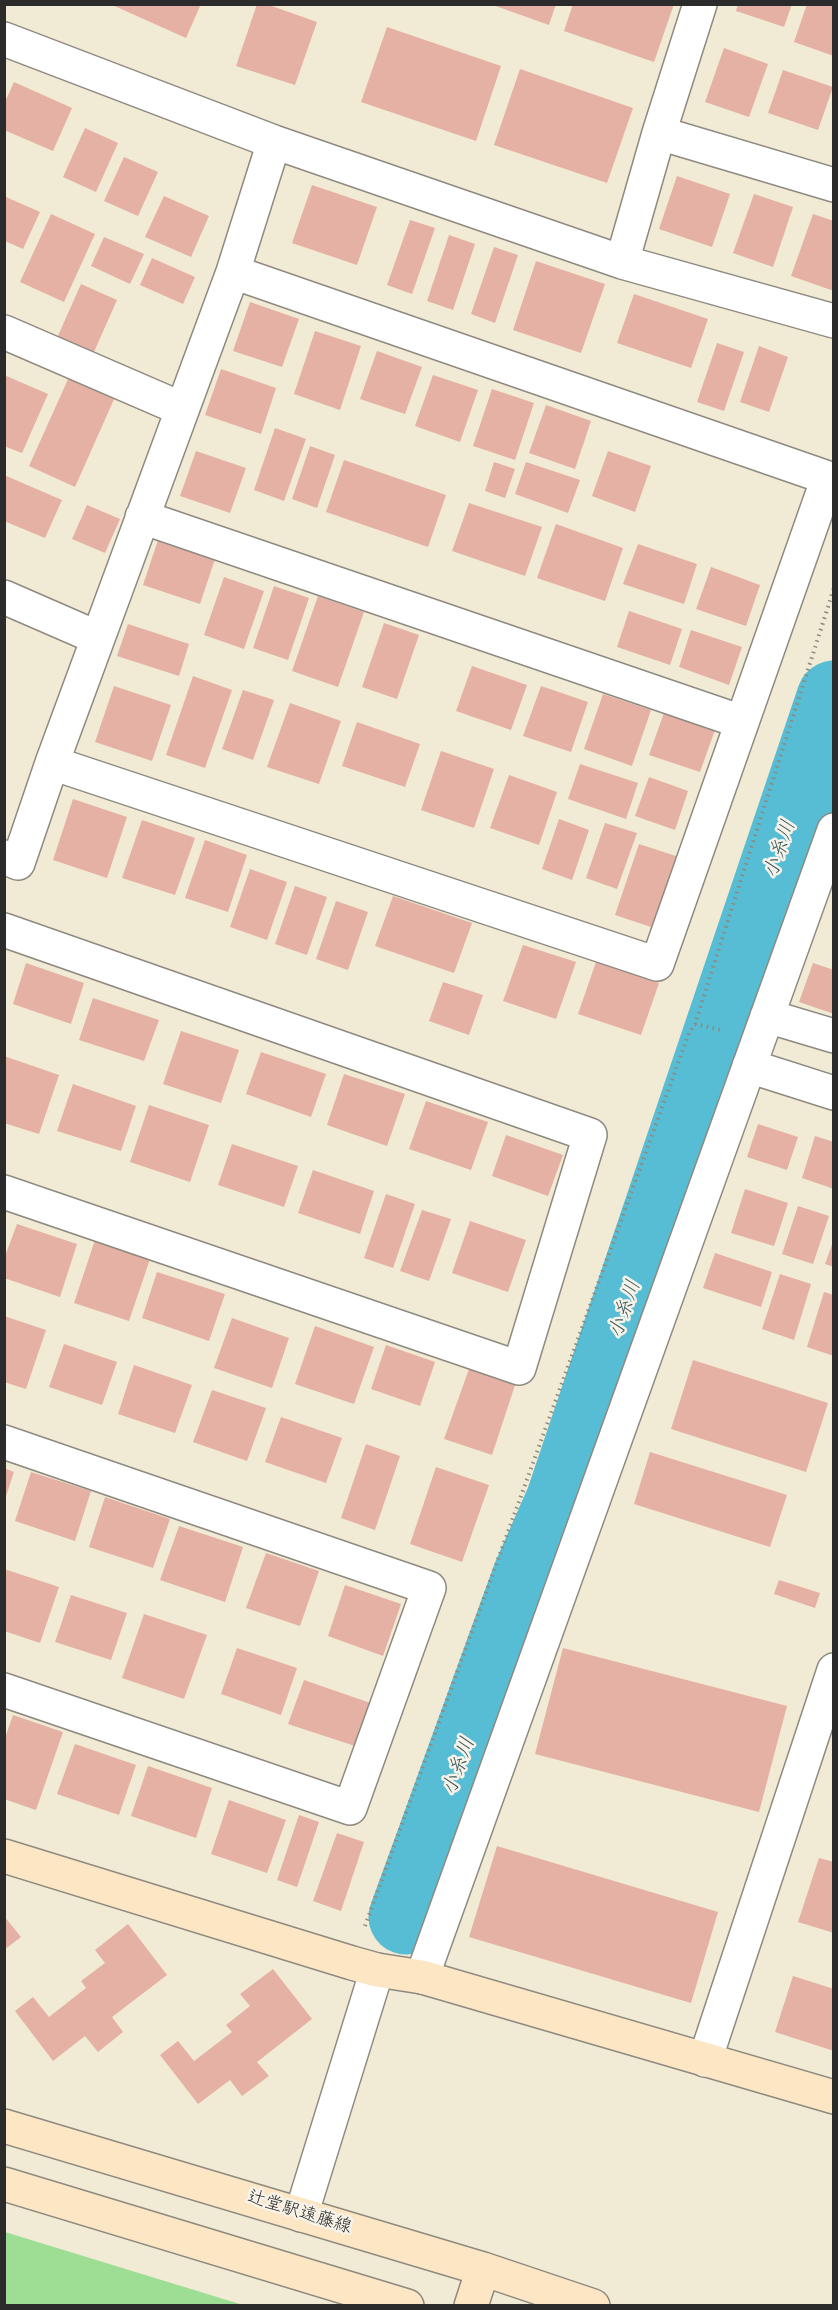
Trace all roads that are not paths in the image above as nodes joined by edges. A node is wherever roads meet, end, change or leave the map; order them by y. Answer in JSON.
{"nodes":[{"id":1,"x":700,"y":4,"type":"edge"},
{"id":2,"x":4,"y":39,"type":"edge"},
{"id":3,"x":659,"y":133,"type":"junction"},
{"id":4,"x":274,"y":142,"type":"junction"},
{"id":5,"x":834,"y":184,"type":"edge"},
{"id":6,"x":622,"y":262,"type":"junction"},
{"id":7,"x":233,"y":272,"type":"junction"},
{"id":8,"x":834,"y":321,"type":"edge"},
{"id":9,"x":4,"y":332,"type":"edge"},
{"id":10,"x":182,"y":409,"type":"junction"},
{"id":11,"x":142,"y":517,"type":"junction"},
{"id":12,"x":4,"y":597,"type":"edge"},
{"id":13,"x":98,"y":638,"type":"junction"},
{"id":14,"x":742,"y":722,"type":"junction"},
{"id":15,"x":52,"y":763,"type":"junction"},
{"id":16,"x":834,"y":830,"type":"edge"},
{"id":17,"x":4,"y":857,"type":"edge"},
{"id":18,"x":4,"y":930,"type":"edge"},
{"id":19,"x":767,"y":1016,"type":"junction"},
{"id":20,"x":834,"y":1036,"type":"edge"},
{"id":21,"x":749,"y":1066,"type":"junction"},
{"id":22,"x":834,"y":1093,"type":"edge"},
{"id":23,"x":4,"y":1192,"type":"edge"},
{"id":24,"x":4,"y":1442,"type":"edge"},
{"id":25,"x":834,"y":1670,"type":"edge"},
{"id":26,"x":4,"y":1690,"type":"edge"},
{"id":27,"x":4,"y":1856,"type":"edge"},
{"id":28,"x":364,"y":1967,"type":"junction"},
{"id":29,"x":422,"y":1977,"type":"junction"},
{"id":30,"x":705,"y":2060,"type":"junction"},
{"id":31,"x":834,"y":2097,"type":"edge"},
{"id":32,"x":4,"y":2126,"type":"edge"},
{"id":33,"x":4,"y":2184,"type":"edge"},
{"id":34,"x":301,"y":2215,"type":"junction"},
{"id":35,"x":483,"y":2269,"type":"junction"},
{"id":36,"x":407,"y":2306,"type":"edge"},
{"id":37,"x":471,"y":2306,"type":"edge"},
{"id":38,"x":593,"y":2306,"type":"edge"}],
"edges":[{"from":1,"to":3,"type":"street"},
{"from":2,"to":4,"type":"street"},
{"from":3,"to":5,"type":"street"},
{"from":3,"to":6,"type":"street"},
{"from":4,"to":6,"type":"street"},
{"from":4,"to":7,"type":"street"},
{"from":6,"to":8,"type":"street"},
{"from":7,"to":10,"type":"street"},
{"from":7,"to":14,"type":"street"},
{"from":9,"to":10,"type":"street"},
{"from":10,"to":11,"type":"street"},
{"from":11,"to":13,"type":"street"},
{"from":11,"to":14,"type":"street"},
{"from":12,"to":13,"type":"street"},
{"from":13,"to":15,"type":"street"},
{"from":14,"to":15,"type":"street"},
{"from":15,"to":17,"type":"street"},
{"from":16,"to":19,"type":"street"},
{"from":18,"to":23,"type":"street"},
{"from":19,"to":20,"type":"street"},
{"from":19,"to":21,"type":"street"},
{"from":21,"to":22,"type":"street"},
{"from":21,"to":29,"type":"street"},
{"from":24,"to":26,"type":"street"},
{"from":25,"to":30,"type":"street"},
{"from":27,"to":28,"type":"street"},
{"from":28,"to":29,"type":"street"},
{"from":28,"to":34,"type":"street"},
{"from":29,"to":30,"type":"street"},
{"from":30,"to":31,"type":"street"},
{"from":32,"to":34,"type":"street","name":"辻堂駅遠藤線"},
{"from":33,"to":36,"type":"street"},
{"from":34,"to":35,"type":"street","name":"辻堂駅遠藤線"},
{"from":35,"to":37,"type":"street"},
{"from":35,"to":38,"type":"street","name":"辻堂駅遠藤線"}]}
